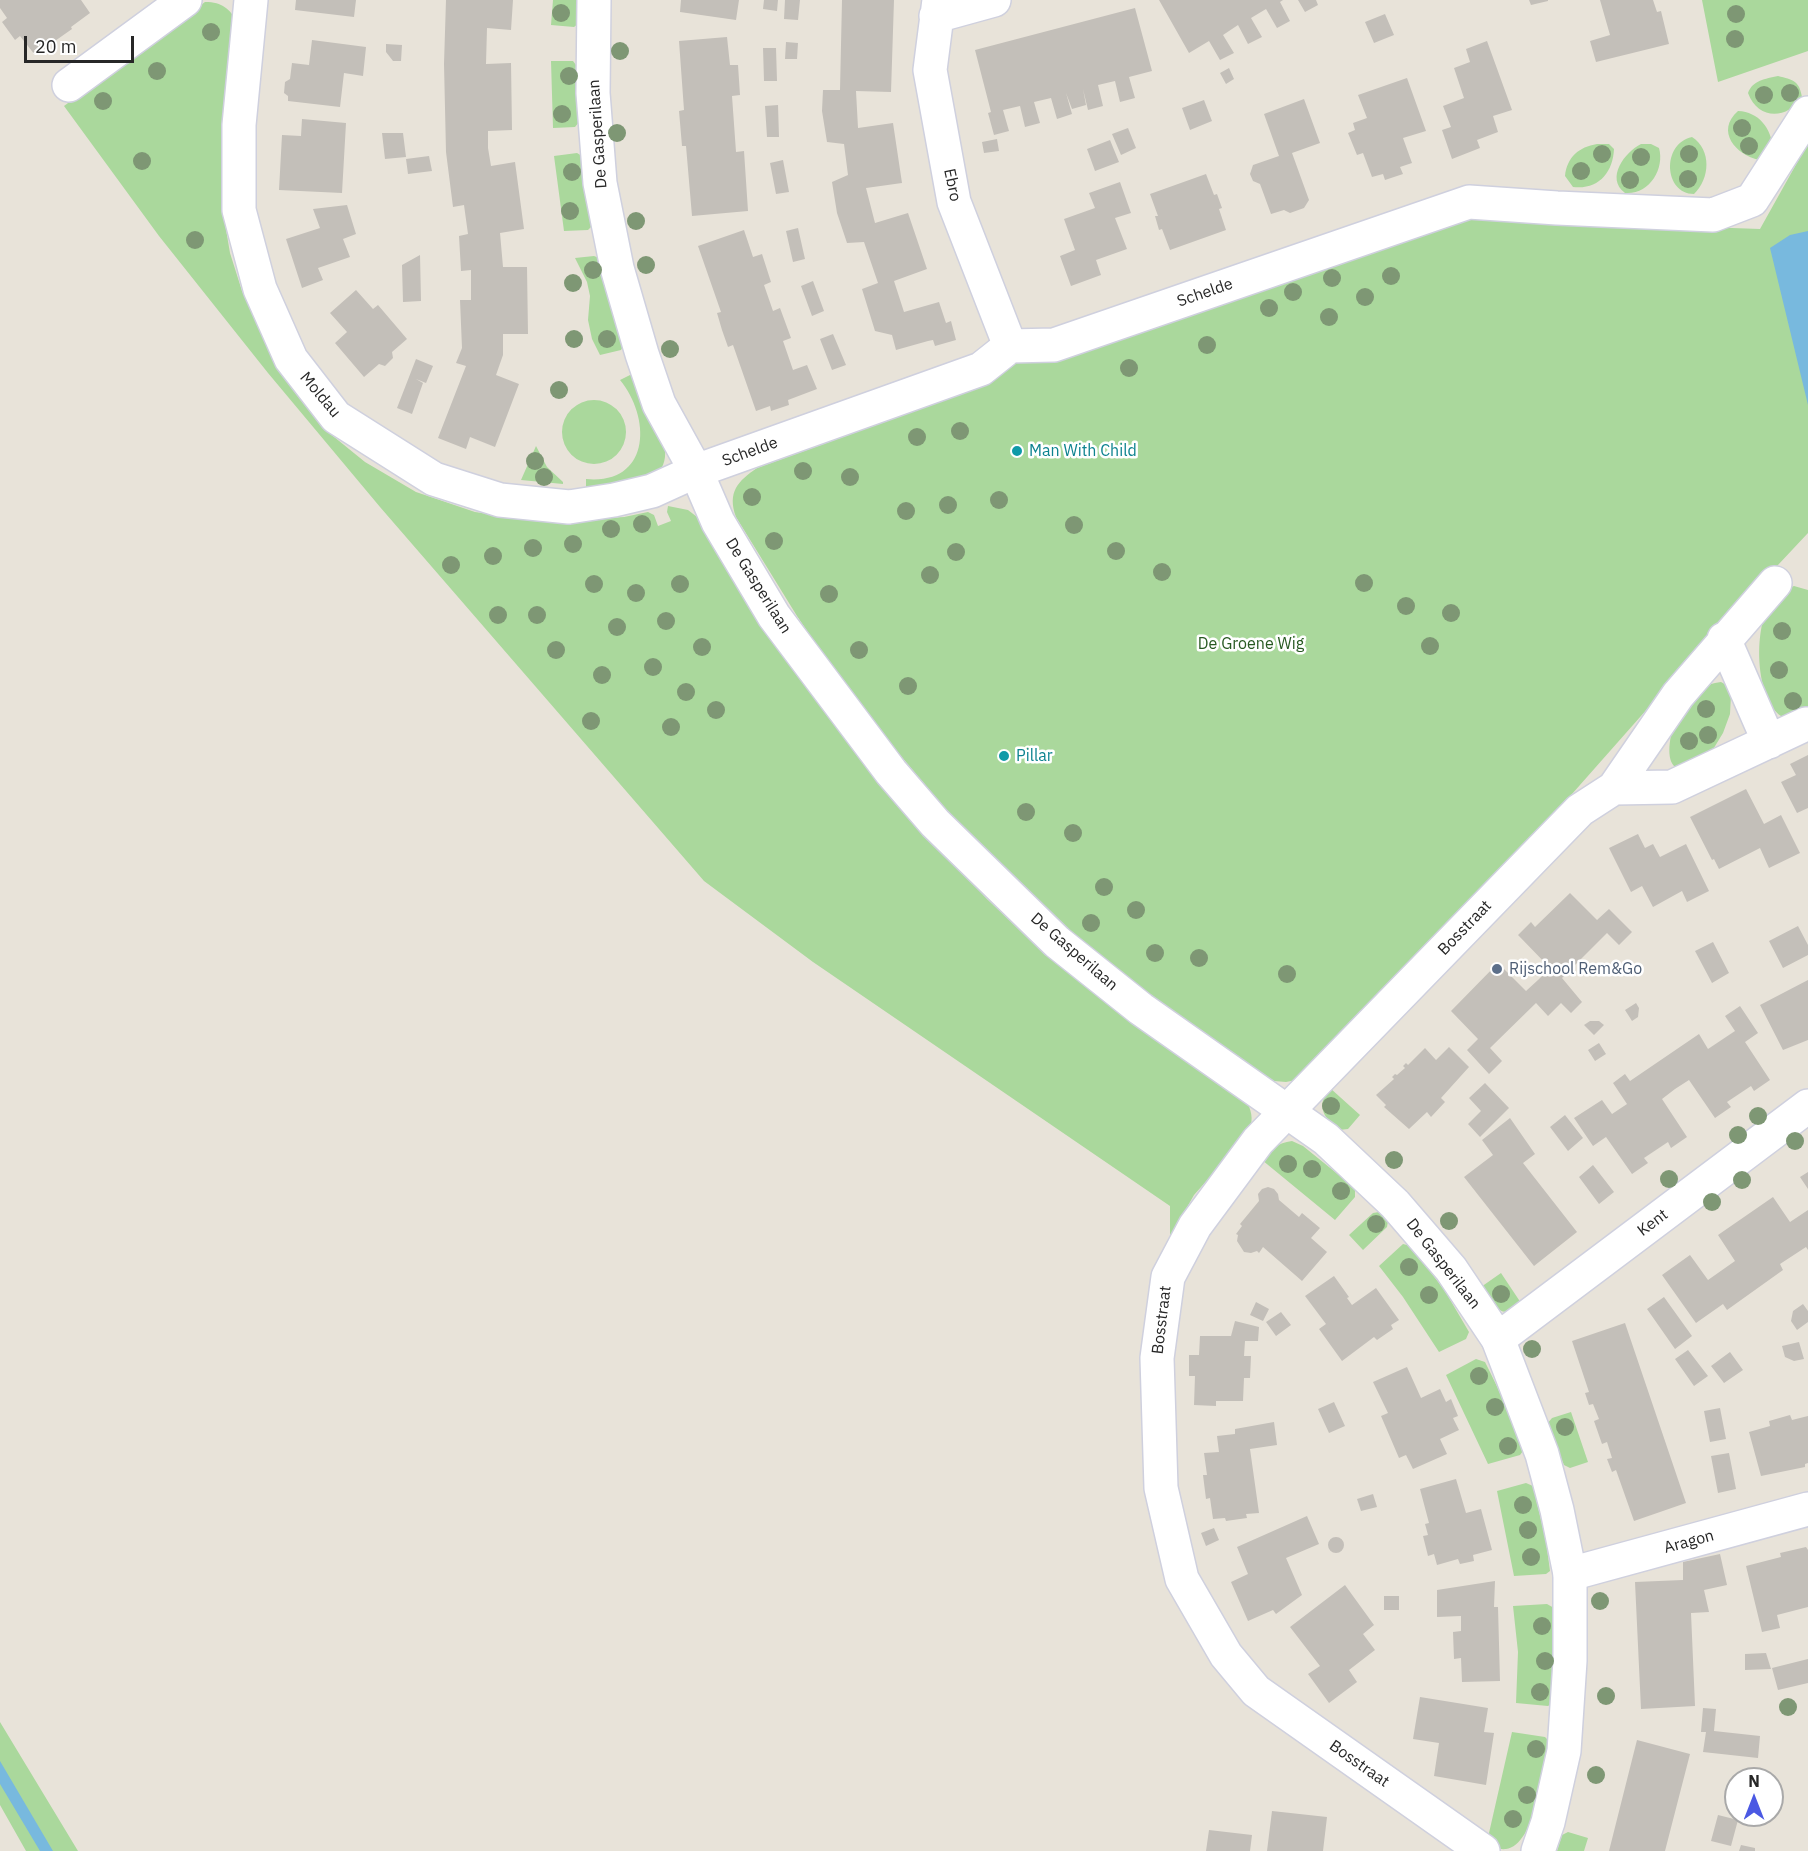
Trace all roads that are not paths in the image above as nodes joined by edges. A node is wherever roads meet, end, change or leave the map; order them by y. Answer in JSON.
{"nodes":[{"id":1,"x":185,"y":0,"type":"edge"},
{"id":2,"x":251,"y":0,"type":"edge"},
{"id":3,"x":594,"y":0,"type":"edge"},
{"id":4,"x":994,"y":0,"type":"edge"},
{"id":5,"x":938,"y":8,"type":"edge"},
{"id":6,"x":69,"y":85,"type":"dead end"},
{"id":7,"x":1808,"y":113,"type":"edge"},
{"id":8,"x":1010,"y":346,"type":"junction"},
{"id":9,"x":696,"y":471,"type":"junction"},
{"id":10,"x":1775,"y":583,"type":"dead end"},
{"id":11,"x":1724,"y":639,"type":"junction"},
{"id":12,"x":1806,"y":724,"type":"dead end"},
{"id":13,"x":1769,"y":742,"type":"junction"},
{"id":14,"x":1614,"y":788,"type":"junction"},
{"id":15,"x":1808,"y":1107,"type":"edge"},
{"id":16,"x":1288,"y":1111,"type":"junction"},
{"id":17,"x":1498,"y":1339,"type":"junction"},
{"id":18,"x":1808,"y":1509,"type":"edge"},
{"id":19,"x":1570,"y":1574,"type":"junction"},
{"id":20,"x":1483,"y":1851,"type":"edge"},
{"id":21,"x":1538,"y":1851,"type":"edge"}],
"edges":[{"from":1,"to":6,"type":"street"},
{"from":2,"to":9,"type":"street","name":"Moldau"},
{"from":3,"to":9,"type":"street","name":"De Gasperilaan"},
{"from":4,"to":5,"type":"street","name":"Ebro"},
{"from":5,"to":8,"type":"street","name":"Ebro"},
{"from":7,"to":8,"type":"street","name":"Schelde"},
{"from":8,"to":9,"type":"street","name":"Schelde"},
{"from":9,"to":16,"type":"street","name":"De Gasperilaan"},
{"from":10,"to":11,"type":"street","name":"Bosstraat"},
{"from":11,"to":13,"type":"street"},
{"from":11,"to":14,"type":"street","name":"Bosstraat"},
{"from":12,"to":13,"type":"street"},
{"from":13,"to":14,"type":"street"},
{"from":14,"to":16,"type":"street","name":"Bosstraat"},
{"from":15,"to":17,"type":"street","name":"Kent"},
{"from":16,"to":17,"type":"street","name":"De Gasperilaan"},
{"from":16,"to":20,"type":"street","name":"Bosstraat"},
{"from":17,"to":19,"type":"street","name":"De Gasperilaan"},
{"from":18,"to":19,"type":"street","name":"Aragon"},
{"from":19,"to":21,"type":"street","name":"De Gasperilaan"}]}
